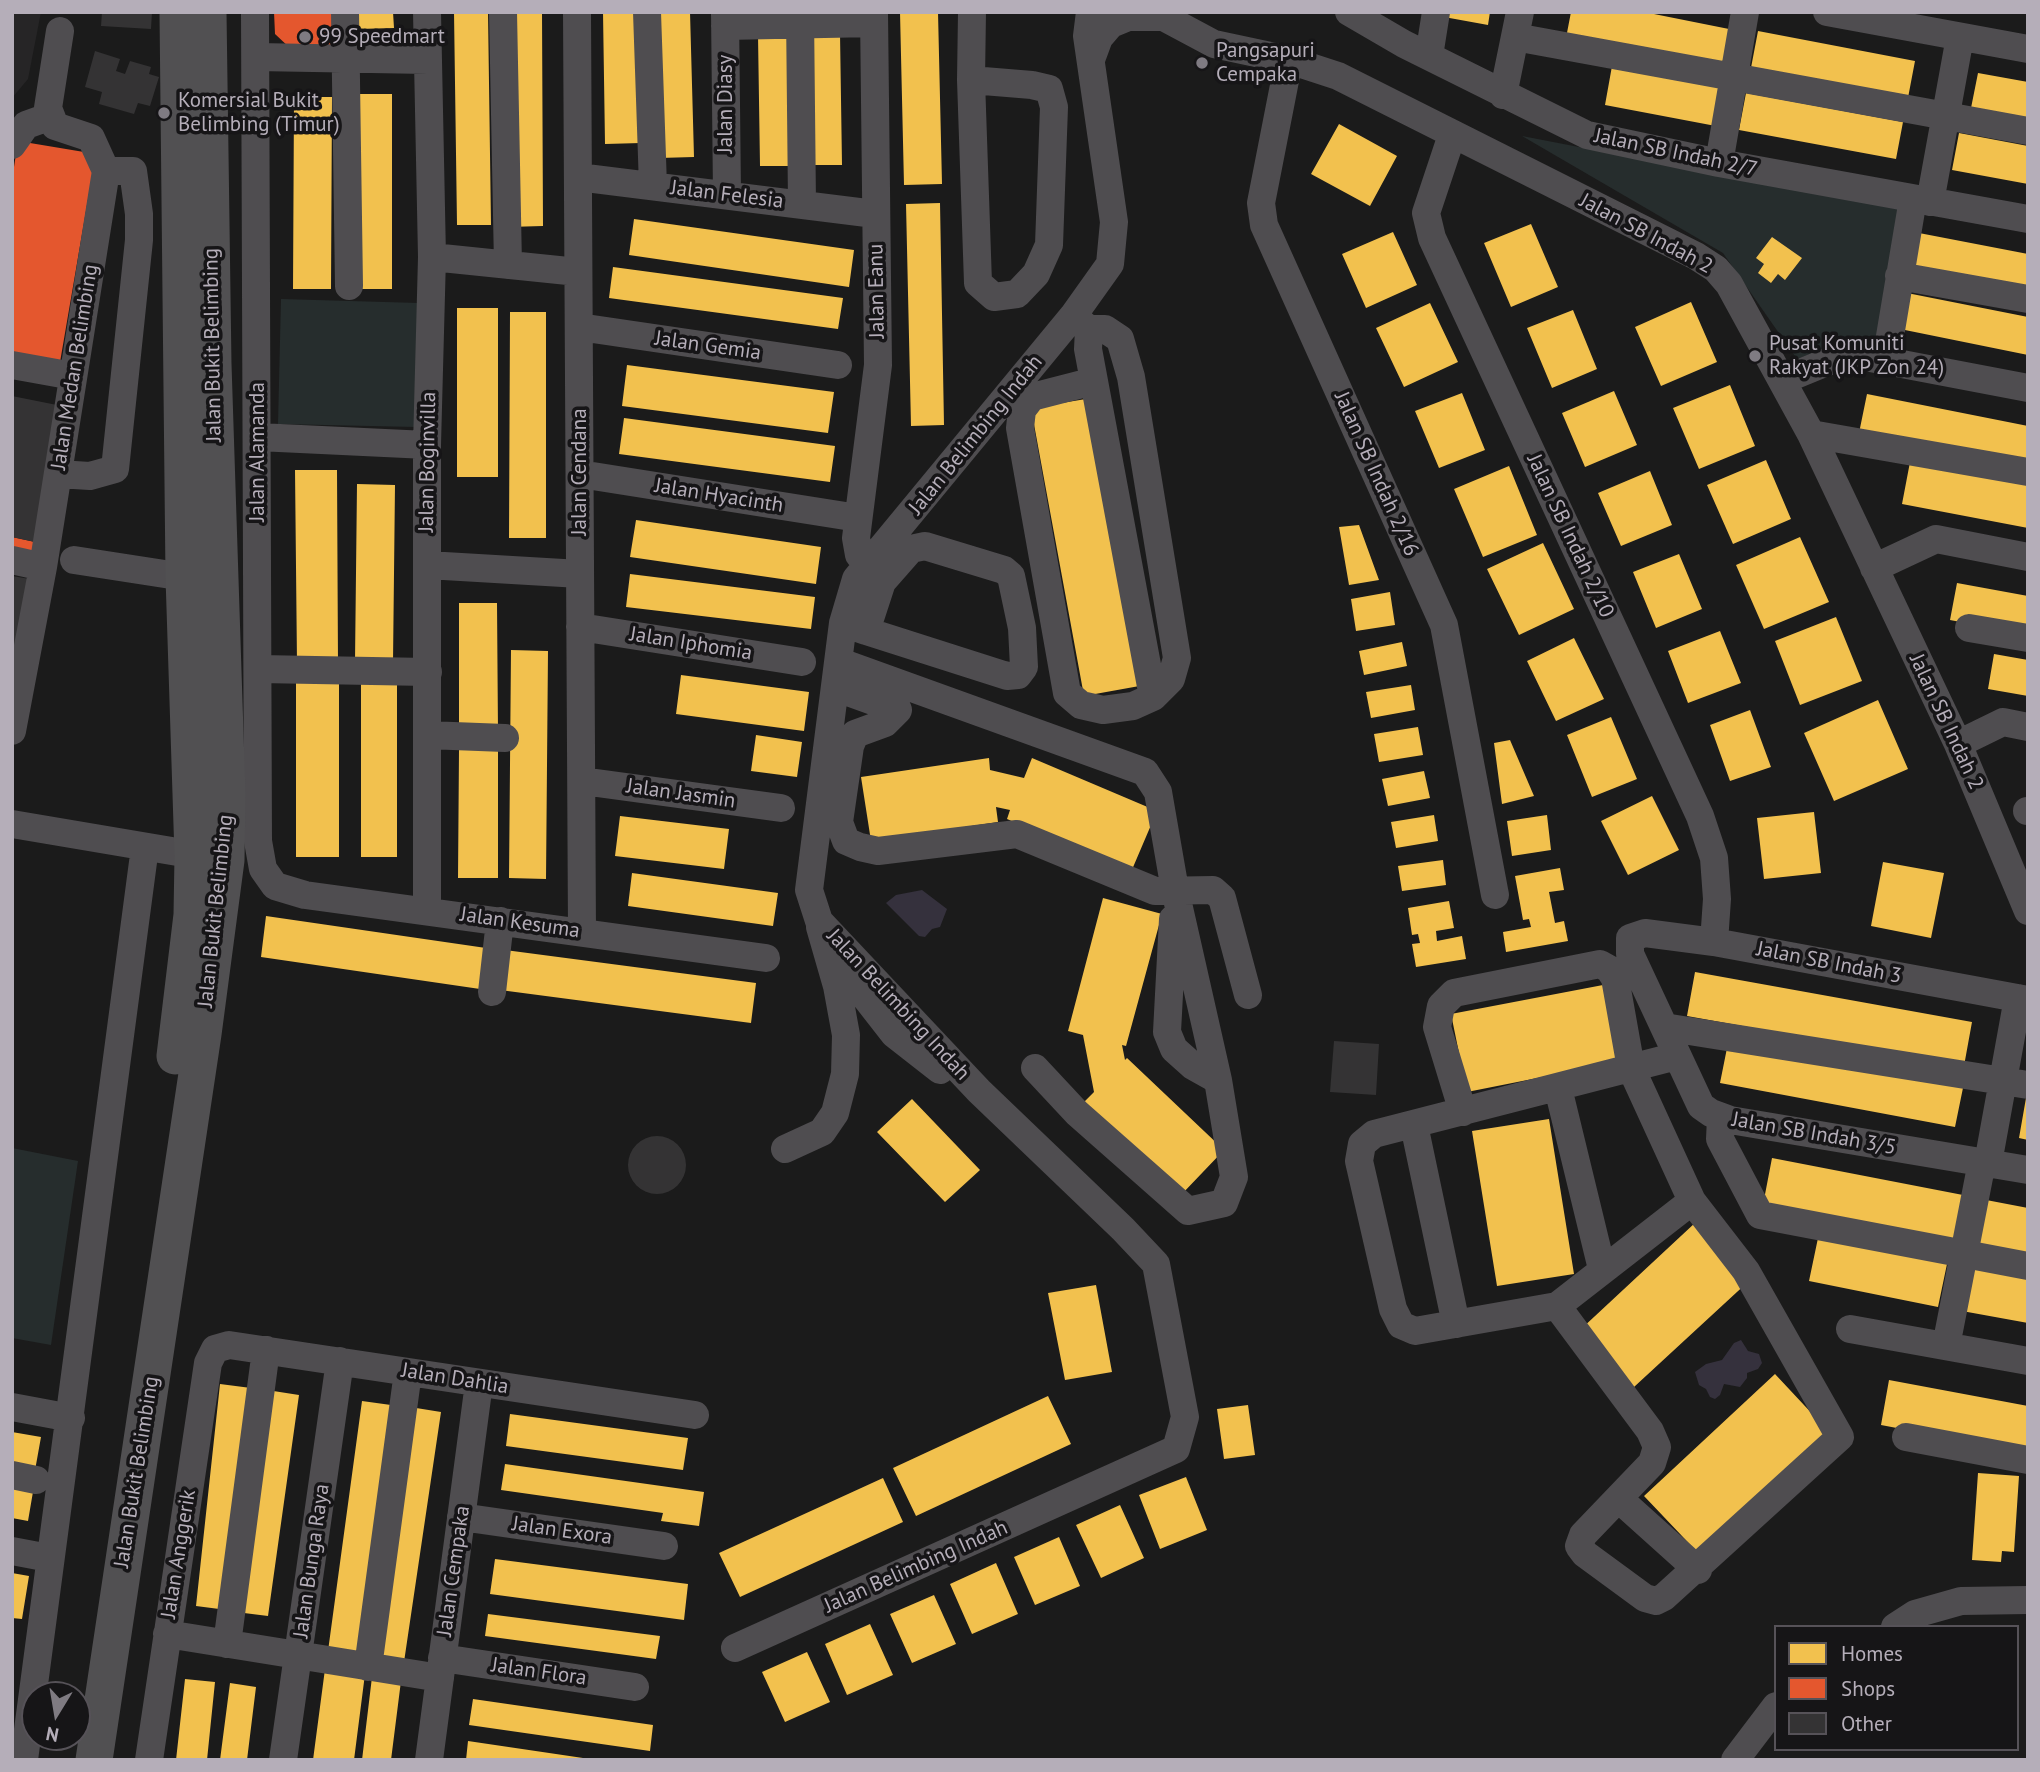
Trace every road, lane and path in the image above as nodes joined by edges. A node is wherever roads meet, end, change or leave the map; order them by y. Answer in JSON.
{"nodes":[{"id":1,"x":178,"y":12,"type":"edge"},
{"id":2,"x":208,"y":12,"type":"edge"},
{"id":3,"x":255,"y":12,"type":"edge"},
{"id":4,"x":345,"y":12,"type":"edge"},
{"id":5,"x":427,"y":12,"type":"edge"},
{"id":6,"x":503,"y":12,"type":"edge"},
{"id":7,"x":576,"y":12,"type":"edge"},
{"id":8,"x":647,"y":12,"type":"edge"},
{"id":9,"x":972,"y":12,"type":"edge"},
{"id":10,"x":1349,"y":12,"type":"edge"},
{"id":11,"x":1436,"y":12,"type":"edge"},
{"id":12,"x":1745,"y":12,"type":"edge"},
{"id":13,"x":1827,"y":12,"type":"edge"},
{"id":14,"x":1158,"y":14,"type":"edge"},
{"id":15,"x":874,"y":18,"type":"edge"},
{"id":16,"x":725,"y":19,"type":"edge"},
{"id":17,"x":800,"y":19,"type":"edge"},
{"id":18,"x":1517,"y":25,"type":"edge"},
{"id":19,"x":1087,"y":30,"type":"edge"},
{"id":20,"x":60,"y":31,"type":"dead end"},
{"id":21,"x":1960,"y":37,"type":"junction"},
{"id":22,"x":2028,"y":49,"type":"edge"},
{"id":23,"x":1429,"y":56,"type":"junction"},
{"id":24,"x":256,"y":57,"type":"junction"},
{"id":25,"x":346,"y":59,"type":"junction"},
{"id":26,"x":428,"y":60,"type":"junction"},
{"id":27,"x":1289,"y":60,"type":"junction"},
{"id":28,"x":1734,"y":77,"type":"junction"},
{"id":29,"x":971,"y":80,"type":"junction"},
{"id":30,"x":1503,"y":94,"type":"junction"},
{"id":31,"x":1946,"y":116,"type":"junction"},
{"id":32,"x":51,"y":117,"type":"junction"},
{"id":33,"x":2028,"y":131,"type":"edge"},
{"id":34,"x":1452,"y":135,"type":"junction"},
{"id":35,"x":12,"y":145,"type":"edge"},
{"id":36,"x":1719,"y":163,"type":"junction"},
{"id":37,"x":106,"y":171,"type":"junction"},
{"id":38,"x":578,"y":177,"type":"junction"},
{"id":39,"x":653,"y":186,"type":"junction"},
{"id":40,"x":727,"y":195,"type":"junction"},
{"id":41,"x":1921,"y":201,"type":"junction"},
{"id":42,"x":802,"y":204,"type":"junction"},
{"id":43,"x":182,"y":213,"type":"junction"},
{"id":44,"x":139,"y":214,"type":"junction"},
{"id":45,"x":875,"y":214,"type":"junction"},
{"id":46,"x":2028,"y":219,"type":"edge"},
{"id":47,"x":432,"y":257,"type":"junction"},
{"id":48,"x":508,"y":265,"type":"junction"},
{"id":49,"x":578,"y":272,"type":"junction"},
{"id":50,"x":1899,"y":276,"type":"junction"},
{"id":51,"x":349,"y":286,"type":"dead end"},
{"id":52,"x":2028,"y":299,"type":"edge"},
{"id":53,"x":1081,"y":322,"type":"junction"},
{"id":54,"x":579,"y":327,"type":"junction"},
{"id":55,"x":1885,"y":360,"type":"junction"},
{"id":56,"x":12,"y":365,"type":"edge"},
{"id":57,"x":838,"y":365,"type":"dead end"},
{"id":58,"x":73,"y":376,"type":"junction"},
{"id":59,"x":1783,"y":380,"type":"junction"},
{"id":60,"x":1094,"y":381,"type":"junction"},
{"id":61,"x":2028,"y":388,"type":"edge"},
{"id":62,"x":1811,"y":434,"type":"junction"},
{"id":63,"x":258,"y":437,"type":"junction"},
{"id":64,"x":427,"y":445,"type":"junction"},
{"id":65,"x":2028,"y":472,"type":"edge"},
{"id":66,"x":58,"y":474,"type":"junction"},
{"id":67,"x":579,"y":474,"type":"junction"},
{"id":68,"x":858,"y":518,"type":"junction"},
{"id":69,"x":2028,"y":557,"type":"edge"},
{"id":70,"x":12,"y":560,"type":"edge"},
{"id":71,"x":74,"y":560,"type":"dead end"},
{"id":72,"x":427,"y":565,"type":"junction"},
{"id":73,"x":868,"y":565,"type":"junction"},
{"id":74,"x":43,"y":567,"type":"junction"},
{"id":75,"x":1874,"y":568,"type":"junction"},
{"id":76,"x":580,"y":574,"type":"junction"},
{"id":77,"x":184,"y":577,"type":"junction"},
{"id":78,"x":580,"y":627,"type":"junction"},
{"id":79,"x":855,"y":627,"type":"junction"},
{"id":80,"x":1969,"y":628,"type":"dead end"},
{"id":81,"x":2028,"y":638,"type":"edge"},
{"id":82,"x":946,"y":657,"type":"junction"},
{"id":83,"x":803,"y":662,"type":"dead end"},
{"id":84,"x":259,"y":668,"type":"junction"},
{"id":85,"x":428,"y":672,"type":"junction"},
{"id":86,"x":838,"y":675,"type":"junction"},
{"id":87,"x":1153,"y":697,"type":"junction"},
{"id":88,"x":915,"y":698,"type":"junction"},
{"id":89,"x":2028,"y":727,"type":"edge"},
{"id":90,"x":12,"y":731,"type":"edge"},
{"id":91,"x":427,"y":735,"type":"junction"},
{"id":92,"x":505,"y":738,"type":"dead end"},
{"id":93,"x":1958,"y":744,"type":"junction"},
{"id":94,"x":582,"y":781,"type":"junction"},
{"id":95,"x":781,"y":808,"type":"dead end"},
{"id":96,"x":12,"y":824,"type":"edge"},
{"id":97,"x":145,"y":847,"type":"junction"},
{"id":98,"x":209,"y":858,"type":"junction"},
{"id":99,"x":275,"y":886,"type":"joint"},
{"id":100,"x":1175,"y":890,"type":"junction"},
{"id":101,"x":1495,"y":895,"type":"dead end"},
{"id":102,"x":427,"y":911,"type":"junction"},
{"id":103,"x":2028,"y":911,"type":"edge"},
{"id":104,"x":500,"y":921,"type":"junction"},
{"id":105,"x":819,"y":921,"type":"junction"},
{"id":106,"x":582,"y":932,"type":"junction"},
{"id":107,"x":1630,"y":938,"type":"joint"},
{"id":108,"x":1714,"y":942,"type":"junction"},
{"id":109,"x":766,"y":958,"type":"dead end"},
{"id":110,"x":492,"y":992,"type":"dead end"},
{"id":111,"x":1248,"y":995,"type":"dead end"},
{"id":112,"x":2023,"y":999,"type":"edge"},
{"id":113,"x":1664,"y":1027,"type":"junction"},
{"id":114,"x":1677,"y":1056,"type":"junction"},
{"id":115,"x":1035,"y":1068,"type":"dead end"},
{"id":116,"x":1632,"y":1068,"type":"junction"},
{"id":117,"x":1218,"y":1080,"type":"junction"},
{"id":118,"x":2015,"y":1083,"type":"edge"},
{"id":119,"x":1558,"y":1088,"type":"junction"},
{"id":120,"x":1463,"y":1112,"type":"junction"},
{"id":121,"x":1721,"y":1118,"type":"junction"},
{"id":122,"x":1414,"y":1125,"type":"junction"},
{"id":123,"x":785,"y":1149,"type":"dead end"},
{"id":124,"x":1985,"y":1163,"type":"junction"},
{"id":125,"x":2028,"y":1170,"type":"edge"},
{"id":126,"x":1692,"y":1201,"type":"junction"},
{"id":127,"x":1964,"y":1254,"type":"junction"},
{"id":128,"x":2028,"y":1266,"type":"edge"},
{"id":129,"x":1602,"y":1269,"type":"junction"},
{"id":130,"x":1557,"y":1306,"type":"junction"},
{"id":131,"x":1457,"y":1324,"type":"junction"},
{"id":132,"x":1850,"y":1329,"type":"dead end"},
{"id":133,"x":1946,"y":1346,"type":"junction"},
{"id":134,"x":215,"y":1349,"type":"joint"},
{"id":135,"x":266,"y":1350,"type":"junction"},
{"id":136,"x":340,"y":1361,"type":"junction"},
{"id":137,"x":2028,"y":1361,"type":"edge"},
{"id":138,"x":408,"y":1372,"type":"junction"},
{"id":139,"x":479,"y":1383,"type":"junction"},
{"id":140,"x":12,"y":1407,"type":"edge"},
{"id":141,"x":695,"y":1415,"type":"dead end"},
{"id":142,"x":71,"y":1418,"type":"junction"},
{"id":143,"x":1906,"y":1437,"type":"dead end"},
{"id":144,"x":2028,"y":1460,"type":"edge"},
{"id":145,"x":1619,"y":1499,"type":"junction"},
{"id":146,"x":461,"y":1517,"type":"junction"},
{"id":147,"x":664,"y":1546,"type":"dead end"},
{"id":148,"x":12,"y":1551,"type":"edge"},
{"id":149,"x":49,"y":1558,"type":"junction"},
{"id":150,"x":1698,"y":1570,"type":"junction"},
{"id":151,"x":2028,"y":1600,"type":"edge"},
{"id":152,"x":1898,"y":1625,"type":"edge"},
{"id":153,"x":167,"y":1634,"type":"junction"},
{"id":154,"x":227,"y":1644,"type":"junction"},
{"id":155,"x":735,"y":1648,"type":"dead end"},
{"id":156,"x":298,"y":1655,"type":"junction"},
{"id":157,"x":368,"y":1667,"type":"junction"},
{"id":158,"x":441,"y":1668,"type":"junction"},
{"id":159,"x":25,"y":1681,"type":"edge"},
{"id":160,"x":80,"y":1681,"type":"edge"},
{"id":161,"x":635,"y":1687,"type":"dead end"},
{"id":162,"x":1774,"y":1709,"type":"edge"},
{"id":163,"x":94,"y":1760,"type":"edge"},
{"id":164,"x":149,"y":1760,"type":"edge"},
{"id":165,"x":283,"y":1760,"type":"edge"},
{"id":166,"x":429,"y":1760,"type":"edge"},
{"id":167,"x":1735,"y":1760,"type":"edge"}],
"edges":[{"from":1,"to":43,"type":"main road","name":"Jalan Bukit Belimbing"},
{"from":2,"to":98,"type":"main road","name":"Jalan Bukit Belimbing"},
{"from":3,"to":24,"type":"street","name":"Jalan Alamanda"},
{"from":4,"to":25,"type":"street"},
{"from":5,"to":26,"type":"street","name":"Jalan Boginvilla"},
{"from":6,"to":48,"type":"street"},
{"from":7,"to":38,"type":"street","name":"Jalan Cendana"},
{"from":8,"to":39,"type":"street"},
{"from":9,"to":29,"type":"street"},
{"from":10,"to":23,"type":"street","name":"Jalan SB Indah 2/7"},
{"from":11,"to":23,"type":"street"},
{"from":12,"to":28,"type":"street"},
{"from":13,"to":21,"type":"street"},
{"from":14,"to":19,"type":"street"},
{"from":14,"to":27,"type":"street","name":"Jalan SB Indah 2"},
{"from":15,"to":17,"type":"street"},
{"from":15,"to":45,"type":"street","name":"Jalan Eanu"},
{"from":16,"to":17,"type":"street"},
{"from":16,"to":40,"type":"street","name":"Jalan Diasy"},
{"from":17,"to":42,"type":"street"},
{"from":18,"to":28,"type":"street"},
{"from":18,"to":30,"type":"street"},
{"from":19,"to":53,"type":"street","name":"Jalan Belimbing Indah"},
{"from":20,"to":32,"type":"street"},
{"from":21,"to":22,"type":"street"},
{"from":21,"to":31,"type":"street"},
{"from":23,"to":30,"type":"street","name":"Jalan SB Indah 2/7"},
{"from":24,"to":25,"type":"street"},
{"from":24,"to":63,"type":"street","name":"Jalan Alamanda"},
{"from":25,"to":26,"type":"street"},
{"from":25,"to":51,"type":"street"},
{"from":26,"to":47,"type":"street","name":"Jalan Boginvilla"},
{"from":27,"to":34,"type":"street","name":"Jalan SB Indah 2"},
{"from":27,"to":101,"type":"street","name":"Jalan SB Indah 2/16"},
{"from":28,"to":31,"type":"street"},
{"from":28,"to":36,"type":"street"},
{"from":29,"to":29,"type":"street"},
{"from":30,"to":36,"type":"street","name":"Jalan SB Indah 2/7"},
{"from":31,"to":33,"type":"street"},
{"from":31,"to":41,"type":"street"},
{"from":32,"to":35,"type":"street"},
{"from":32,"to":37,"type":"street"},
{"from":34,"to":59,"type":"street","name":"Jalan SB Indah 2"},
{"from":34,"to":108,"type":"street","name":"Jalan SB Indah 2/10"},
{"from":36,"to":41,"type":"street","name":"Jalan SB Indah 2/7"},
{"from":37,"to":44,"type":"street"},
{"from":37,"to":58,"type":"street","name":"Jalan Medan Belimbing"},
{"from":38,"to":39,"type":"street","name":"Jalan Felesia"},
{"from":38,"to":49,"type":"street","name":"Jalan Cendana"},
{"from":39,"to":40,"type":"street","name":"Jalan Felesia"},
{"from":40,"to":42,"type":"street","name":"Jalan Felesia"},
{"from":41,"to":46,"type":"street","name":"Jalan SB Indah 2/7"},
{"from":41,"to":50,"type":"street"},
{"from":42,"to":45,"type":"street","name":"Jalan Felesia"},
{"from":43,"to":44,"type":"street"},
{"from":43,"to":77,"type":"main road","name":"Jalan Bukit Belimbing"},
{"from":44,"to":66,"type":"street"},
{"from":45,"to":68,"type":"street","name":"Jalan Eanu"},
{"from":47,"to":48,"type":"street"},
{"from":47,"to":64,"type":"street","name":"Jalan Boginvilla"},
{"from":48,"to":49,"type":"street"},
{"from":49,"to":54,"type":"street","name":"Jalan Cendana"},
{"from":50,"to":52,"type":"street"},
{"from":50,"to":55,"type":"street"},
{"from":53,"to":60,"type":"street"},
{"from":53,"to":73,"type":"street","name":"Jalan Belimbing Indah"},
{"from":53,"to":87,"type":"street"},
{"from":54,"to":57,"type":"street","name":"Jalan Gemia"},
{"from":54,"to":67,"type":"street","name":"Jalan Cendana"},
{"from":55,"to":59,"type":"street"},
{"from":55,"to":61,"type":"street"},
{"from":56,"to":58,"type":"street"},
{"from":58,"to":66,"type":"street","name":"Jalan Medan Belimbing"},
{"from":59,"to":62,"type":"street","name":"Jalan SB Indah 2"},
{"from":60,"to":87,"type":"street"},
{"from":60,"to":87,"type":"street"},
{"from":62,"to":65,"type":"street"},
{"from":62,"to":75,"type":"street","name":"Jalan SB Indah 2"},
{"from":63,"to":64,"type":"street"},
{"from":63,"to":84,"type":"street","name":"Jalan Alamanda"},
{"from":64,"to":72,"type":"street","name":"Jalan Boginvilla"},
{"from":66,"to":74,"type":"street","name":"Jalan Medan Belimbing"},
{"from":67,"to":68,"type":"street","name":"Jalan Hyacinth"},
{"from":67,"to":76,"type":"street","name":"Jalan Cendana"},
{"from":68,"to":73,"type":"street","name":"Jalan Eanu"},
{"from":69,"to":75,"type":"street"},
{"from":70,"to":74,"type":"street"},
{"from":71,"to":77,"type":"street"},
{"from":72,"to":76,"type":"street"},
{"from":72,"to":85,"type":"street","name":"Jalan Boginvilla"},
{"from":73,"to":79,"type":"street","name":"Jalan Belimbing Indah"},
{"from":74,"to":90,"type":"street","name":"Jalan Medan Belimbing"},
{"from":75,"to":93,"type":"street","name":"Jalan SB Indah 2"},
{"from":76,"to":78,"type":"street","name":"Jalan Cendana"},
{"from":77,"to":98,"type":"main road","name":"Jalan Bukit Belimbing"},
{"from":78,"to":83,"type":"street","name":"Jalan Iphomia"},
{"from":78,"to":94,"type":"street","name":"Jalan Cendana"},
{"from":79,"to":82,"type":"street"},
{"from":79,"to":82,"type":"street"},
{"from":79,"to":86,"type":"street","name":"Jalan Belimbing Indah"},
{"from":80,"to":81,"type":"street"},
{"from":82,"to":88,"type":"street"},
{"from":84,"to":85,"type":"street"},
{"from":84,"to":99,"type":"street","name":"Jalan Alamanda"},
{"from":85,"to":91,"type":"street","name":"Jalan Boginvilla"},
{"from":86,"to":88,"type":"street"},
{"from":86,"to":105,"type":"street","name":"Jalan Belimbing Indah"},
{"from":88,"to":100,"type":"street"},
{"from":88,"to":100,"type":"street"},
{"from":89,"to":93,"type":"street"},
{"from":91,"to":92,"type":"street"},
{"from":91,"to":102,"type":"street","name":"Jalan Boginvilla"},
{"from":93,"to":103,"type":"street","name":"Jalan SB Indah 2"},
{"from":94,"to":95,"type":"street","name":"Jalan Jasmin"},
{"from":94,"to":106,"type":"street","name":"Jalan Cendana"},
{"from":96,"to":97,"type":"street"},
{"from":97,"to":98,"type":"street"},
{"from":97,"to":142,"type":"street"},
{"from":98,"to":160,"type":"main road","name":"Jalan Bukit Belimbing"},
{"from":98,"to":163,"type":"main road","name":"Jalan Bukit Belimbing"},
{"from":99,"to":102,"type":"street","name":"Jalan Kesuma"},
{"from":100,"to":111,"type":"street"},
{"from":100,"to":117,"type":"street"},
{"from":100,"to":117,"type":"street"},
{"from":102,"to":104,"type":"street","name":"Jalan Kesuma"},
{"from":104,"to":106,"type":"street","name":"Jalan Kesuma"},
{"from":104,"to":110,"type":"street"},
{"from":105,"to":123,"type":"street"},
{"from":105,"to":155,"type":"street","name":"Jalan Belimbing Indah"},
{"from":106,"to":109,"type":"street","name":"Jalan Kesuma"},
{"from":107,"to":108,"type":"street","name":"Jalan SB Indah 3"},
{"from":107,"to":113,"type":"street","name":"Jalan SB Indah 3/5"},
{"from":108,"to":112,"type":"street","name":"Jalan SB Indah 3"},
{"from":112,"to":118,"type":"street"},
{"from":113,"to":114,"type":"street","name":"Jalan SB Indah 3/5"},
{"from":113,"to":118,"type":"street"},
{"from":114,"to":116,"type":"street"},
{"from":114,"to":121,"type":"street","name":"Jalan SB Indah 3/5"},
{"from":115,"to":117,"type":"street"},
{"from":116,"to":119,"type":"street"},
{"from":116,"to":120,"type":"street"},
{"from":116,"to":126,"type":"street"},
{"from":118,"to":124,"type":"street"},
{"from":119,"to":120,"type":"street"},
{"from":119,"to":129,"type":"street"},
{"from":120,"to":122,"type":"street"},
{"from":121,"to":124,"type":"street","name":"Jalan SB Indah 3/5"},
{"from":121,"to":127,"type":"street"},
{"from":122,"to":131,"type":"street"},
{"from":122,"to":131,"type":"street"},
{"from":124,"to":125,"type":"street","name":"Jalan SB Indah 3/5"},
{"from":124,"to":127,"type":"street"},
{"from":126,"to":129,"type":"street"},
{"from":126,"to":150,"type":"street"},
{"from":127,"to":128,"type":"street"},
{"from":127,"to":133,"type":"street"},
{"from":129,"to":130,"type":"street"},
{"from":130,"to":131,"type":"street"},
{"from":130,"to":145,"type":"street"},
{"from":132,"to":133,"type":"street"},
{"from":133,"to":137,"type":"street"},
{"from":134,"to":135,"type":"street","name":"Jalan Dahlia"},
{"from":134,"to":153,"type":"street","name":"Jalan Anggerik"},
{"from":135,"to":136,"type":"street","name":"Jalan Dahlia"},
{"from":135,"to":154,"type":"street"},
{"from":136,"to":138,"type":"street","name":"Jalan Dahlia"},
{"from":136,"to":156,"type":"street","name":"Jalan Bunga Raya"},
{"from":138,"to":139,"type":"street","name":"Jalan Dahlia"},
{"from":138,"to":157,"type":"street"},
{"from":139,"to":141,"type":"street","name":"Jalan Dahlia"},
{"from":139,"to":146,"type":"street","name":"Jalan Cempaka"},
{"from":140,"to":142,"type":"street"},
{"from":142,"to":149,"type":"street"},
{"from":143,"to":144,"type":"street"},
{"from":145,"to":150,"type":"street"},
{"from":145,"to":150,"type":"street"},
{"from":146,"to":147,"type":"street","name":"Jalan Exora"},
{"from":146,"to":158,"type":"street","name":"Jalan Cempaka"},
{"from":148,"to":149,"type":"street"},
{"from":149,"to":159,"type":"street"},
{"from":151,"to":152,"type":"street"},
{"from":153,"to":154,"type":"street","name":"Jalan Flora"},
{"from":153,"to":164,"type":"street","name":"Jalan Anggerik"},
{"from":154,"to":156,"type":"street","name":"Jalan Flora"},
{"from":156,"to":157,"type":"street","name":"Jalan Flora"},
{"from":156,"to":165,"type":"street","name":"Jalan Bunga Raya"},
{"from":157,"to":158,"type":"street","name":"Jalan Flora"},
{"from":158,"to":161,"type":"street","name":"Jalan Flora"},
{"from":158,"to":166,"type":"street","name":"Jalan Cempaka"},
{"from":162,"to":167,"type":"street"}]}
